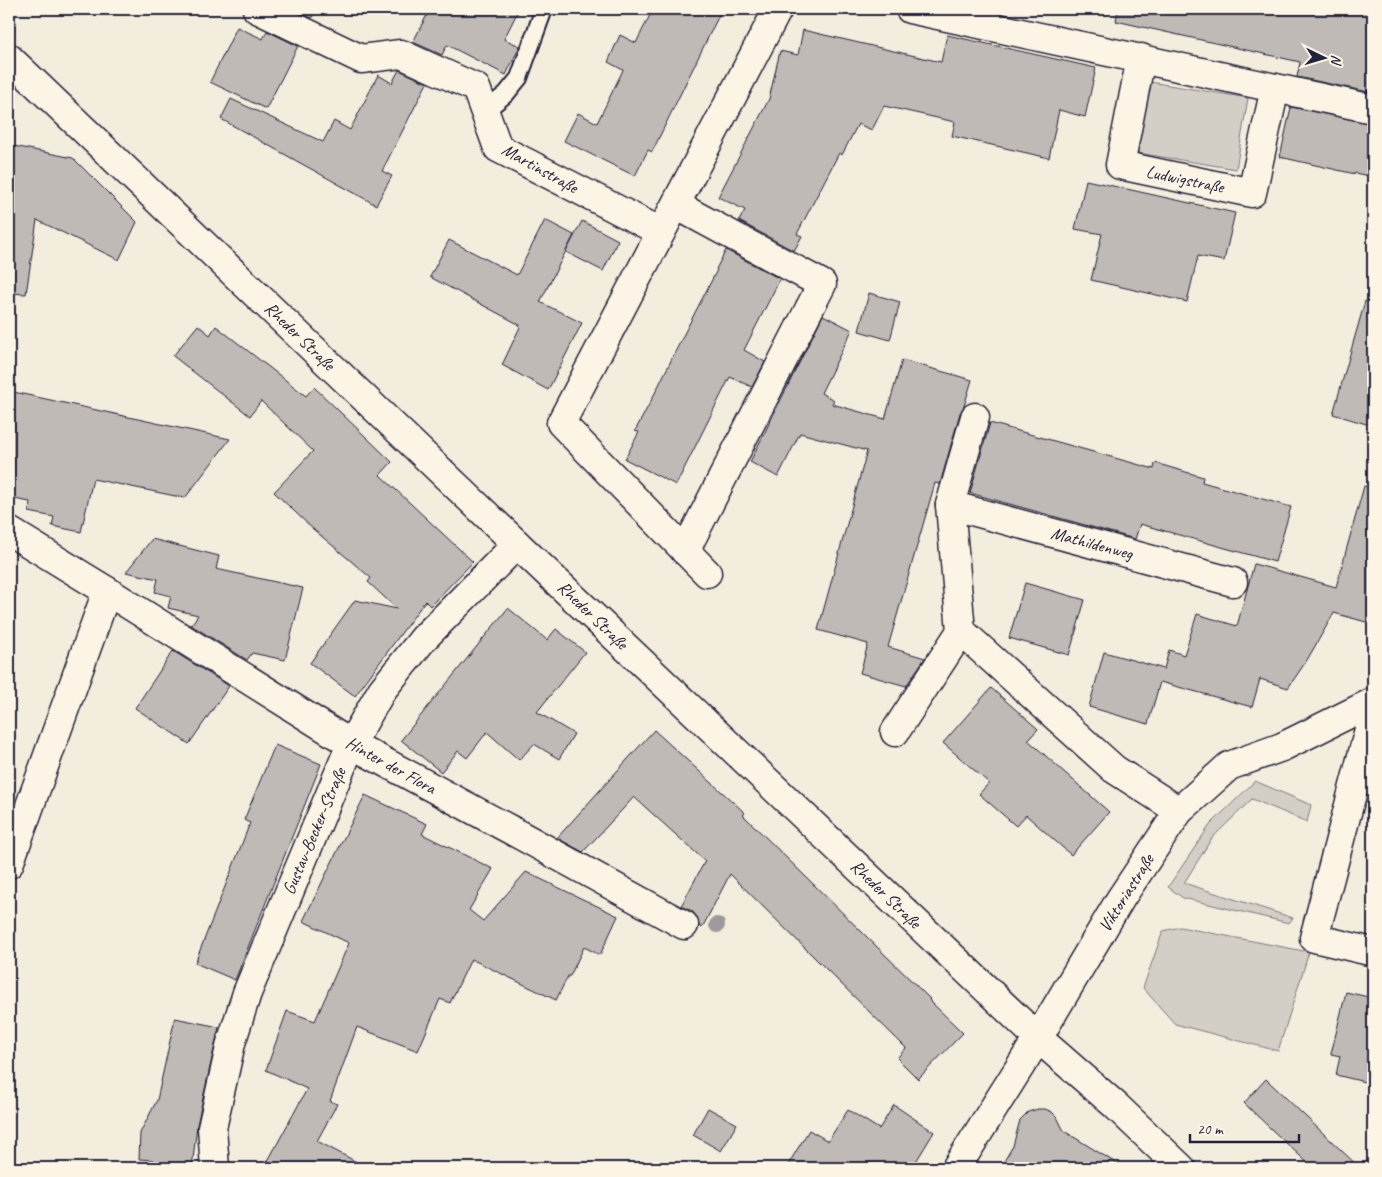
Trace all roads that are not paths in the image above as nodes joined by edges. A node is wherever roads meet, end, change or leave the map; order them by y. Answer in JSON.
{"nodes":[{"id":1,"x":257,"y":9,"type":"edge"},
{"id":2,"x":544,"y":9,"type":"edge"},
{"id":3,"x":778,"y":9,"type":"edge"},
{"id":4,"x":910,"y":9,"type":"edge"},
{"id":5,"x":9,"y":58,"type":"edge"},
{"id":6,"x":1141,"y":58,"type":"junction"},
{"id":7,"x":1276,"y":88,"type":"junction"},
{"id":8,"x":1373,"y":109,"type":"edge"},
{"id":9,"x":485,"y":111,"type":"junction"},
{"id":10,"x":676,"y":204,"type":"junction"},
{"id":11,"x":661,"y":232,"type":"junction"},
{"id":12,"x":975,"y":417,"type":"dead end"},
{"id":13,"x":950,"y":505,"type":"junction"},
{"id":14,"x":9,"y":530,"type":"edge"},
{"id":15,"x":517,"y":544,"type":"junction"},
{"id":16,"x":685,"y":551,"type":"junction"},
{"id":17,"x":707,"y":573,"type":"dead end"},
{"id":18,"x":1234,"y":582,"type":"dead end"},
{"id":19,"x":107,"y":591,"type":"junction"},
{"id":20,"x":961,"y":631,"type":"junction"},
{"id":21,"x":1373,"y":702,"type":"edge"},
{"id":22,"x":1373,"y":714,"type":"edge"},
{"id":23,"x":895,"y":732,"type":"dead end"},
{"id":24,"x":351,"y":744,"type":"junction"},
{"id":25,"x":1179,"y":811,"type":"junction"},
{"id":26,"x":9,"y":864,"type":"edge"},
{"id":27,"x":684,"y":925,"type":"dead end"},
{"id":28,"x":1373,"y":952,"type":"edge"},
{"id":29,"x":1038,"y":1038,"type":"junction"},
{"id":30,"x":215,"y":1168,"type":"edge"},
{"id":31,"x":956,"y":1168,"type":"edge"},
{"id":32,"x":1181,"y":1168,"type":"edge"}],
"edges":[{"from":1,"to":9,"type":"street","name":"Martinstraße"},
{"from":2,"to":9,"type":"lane"},
{"from":3,"to":10,"type":"street"},
{"from":4,"to":6,"type":"street"},
{"from":5,"to":15,"type":"street","name":"Rheder Straße"},
{"from":6,"to":7,"type":"street"},
{"from":6,"to":7,"type":"street","name":"Ludwigstraße"},
{"from":7,"to":8,"type":"street"},
{"from":9,"to":11,"type":"street","name":"Martinstraße"},
{"from":10,"to":11,"type":"street"},
{"from":10,"to":16,"type":"street"},
{"from":11,"to":16,"type":"street"},
{"from":12,"to":13,"type":"street"},
{"from":13,"to":18,"type":"street","name":"Mathildenweg"},
{"from":13,"to":20,"type":"street"},
{"from":14,"to":19,"type":"street","name":"Hinter der Flora"},
{"from":15,"to":24,"type":"street","name":"Gustav-Becker-Straße"},
{"from":15,"to":29,"type":"street","name":"Rheder Straße"},
{"from":16,"to":17,"type":"street"},
{"from":19,"to":24,"type":"street","name":"Hinter der Flora"},
{"from":19,"to":26,"type":"street"},
{"from":20,"to":23,"type":"street"},
{"from":20,"to":25,"type":"street"},
{"from":21,"to":25,"type":"street","name":"Viktoriastraße"},
{"from":22,"to":28,"type":"street"},
{"from":24,"to":27,"type":"street","name":"Hinter der Flora"},
{"from":24,"to":30,"type":"street","name":"Gustav-Becker-Straße"},
{"from":25,"to":29,"type":"street","name":"Viktoriastraße"},
{"from":29,"to":31,"type":"street","name":"Viktoriastraße"},
{"from":29,"to":32,"type":"street","name":"Rheder Straße"}]}
